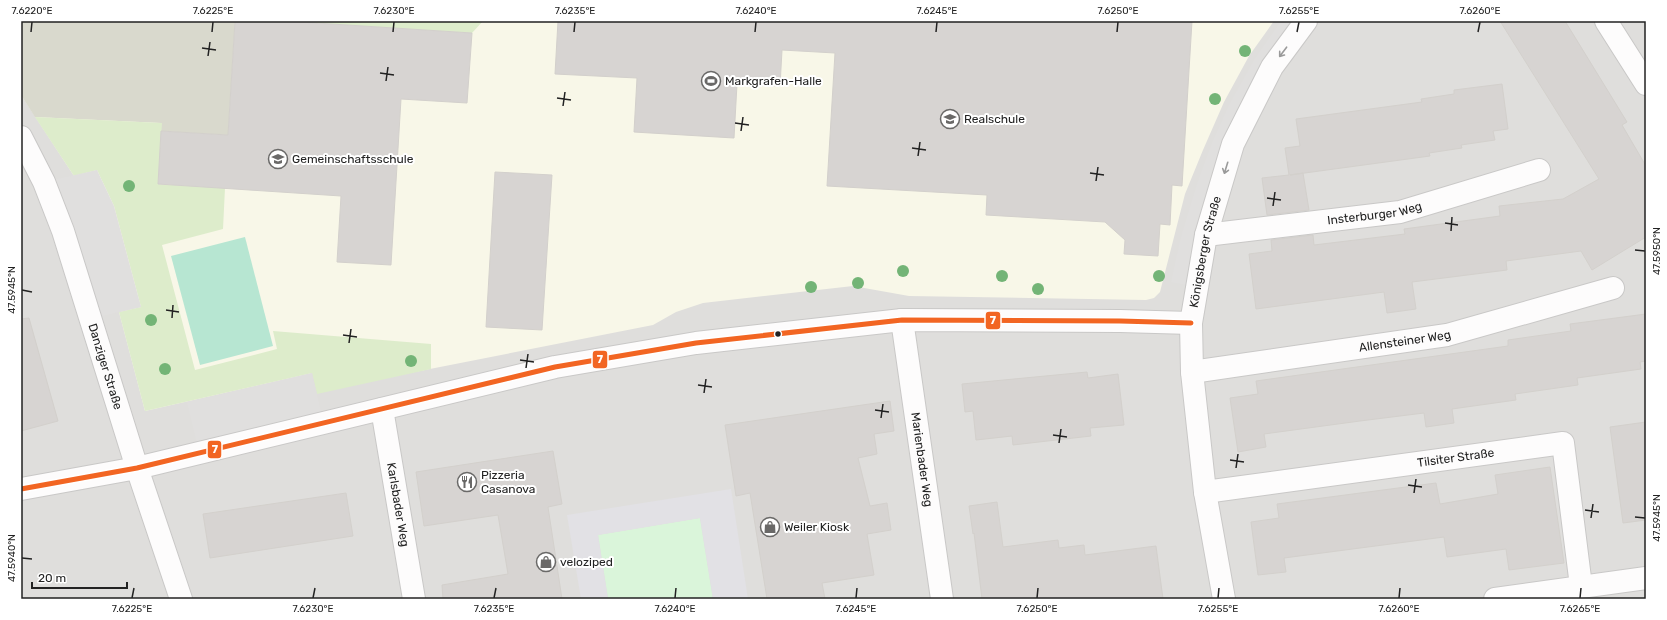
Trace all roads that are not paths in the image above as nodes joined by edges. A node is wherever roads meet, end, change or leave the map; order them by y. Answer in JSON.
{"nodes":[{"id":1,"x":1306,"y":21,"type":"edge"},
{"id":2,"x":1606,"y":21,"type":"edge"},
{"id":3,"x":1646,"y":84,"type":"edge"},
{"id":4,"x":21,"y":137,"type":"edge"},
{"id":5,"x":1539,"y":170,"type":"dead end"},
{"id":6,"x":1206,"y":235,"type":"junction"},
{"id":7,"x":1613,"y":288,"type":"dead end"},
{"id":8,"x":902,"y":320,"type":"junction"},
{"id":9,"x":1191,"y":323,"type":"junction"},
{"id":10,"x":1192,"y":372,"type":"junction"},
{"id":11,"x":382,"y":409,"type":"junction"},
{"id":12,"x":137,"y":468,"type":"junction"},
{"id":13,"x":21,"y":489,"type":"edge"},
{"id":14,"x":1205,"y":492,"type":"junction"},
{"id":15,"x":1646,"y":578,"type":"edge"},
{"id":16,"x":1581,"y":586,"type":"junction"},
{"id":17,"x":181,"y":599,"type":"edge"},
{"id":18,"x":414,"y":599,"type":"edge"},
{"id":19,"x":942,"y":599,"type":"edge"},
{"id":20,"x":1224,"y":599,"type":"edge"},
{"id":21,"x":1495,"y":599,"type":"edge"}],
"edges":[{"from":1,"to":6,"type":"street","name":"Königsberger Straße","one_way":true},
{"from":2,"to":3,"type":"street"},
{"from":4,"to":12,"type":"street","name":"Danziger Straße"},
{"from":5,"to":6,"type":"street","name":"Insterburger Weg"},
{"from":6,"to":9,"type":"street","name":"Königsberger Straße"},
{"from":7,"to":10,"type":"street","name":"Allensteiner Weg"},
{"from":8,"to":9,"type":"street"},
{"from":8,"to":11,"type":"street"},
{"from":8,"to":19,"type":"street","name":"Marienbader Weg"},
{"from":9,"to":10,"type":"street","name":"Königsberger Straße"},
{"from":10,"to":14,"type":"street","name":"Königsberger Straße"},
{"from":11,"to":12,"type":"street"},
{"from":11,"to":18,"type":"street","name":"Karlsbader Weg"},
{"from":12,"to":13,"type":"street"},
{"from":12,"to":17,"type":"street","name":"Danziger Straße"},
{"from":14,"to":16,"type":"street","name":"Tilsiter Straße"},
{"from":14,"to":20,"type":"street","name":"Königsberger Straße"},
{"from":15,"to":16,"type":"street"},
{"from":16,"to":21,"type":"street"}]}
